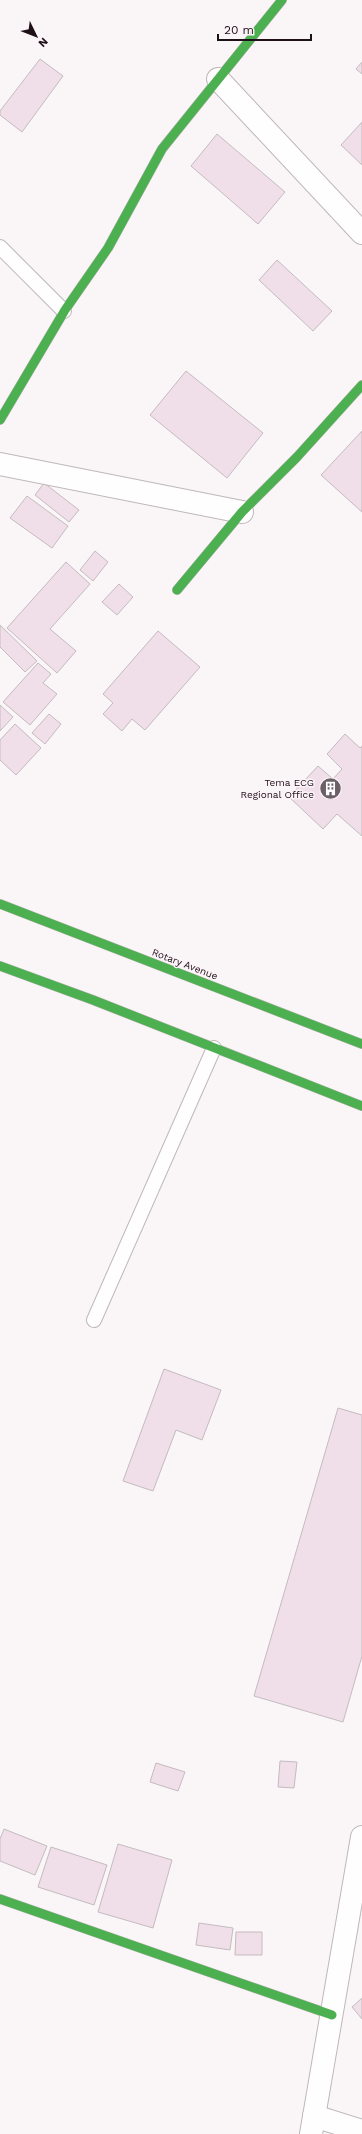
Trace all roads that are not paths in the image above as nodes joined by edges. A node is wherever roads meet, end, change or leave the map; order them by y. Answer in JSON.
{"nodes":[{"id":1,"x":282,"y":0,"type":"edge"},
{"id":2,"x":218,"y":79,"type":"junction"},
{"id":3,"x":362,"y":233,"type":"edge"},
{"id":4,"x":0,"y":247,"type":"edge"},
{"id":5,"x":64,"y":311,"type":"junction"},
{"id":6,"x":362,"y":385,"type":"edge"},
{"id":7,"x":0,"y":420,"type":"edge"},
{"id":8,"x":0,"y":464,"type":"edge"},
{"id":9,"x":242,"y":512,"type":"junction"},
{"id":10,"x":178,"y":590,"type":"dead end"},
{"id":11,"x":0,"y":904,"type":"edge"},
{"id":12,"x":0,"y":966,"type":"edge"},
{"id":13,"x":362,"y":1044,"type":"edge"},
{"id":14,"x":214,"y":1048,"type":"junction"},
{"id":15,"x":362,"y":1106,"type":"edge"},
{"id":16,"x":94,"y":1320,"type":"dead end"},
{"id":17,"x":362,"y":1837,"type":"edge"},
{"id":18,"x":0,"y":1899,"type":"edge"},
{"id":19,"x":332,"y":2015,"type":"junction"},
{"id":20,"x":313,"y":2125,"type":"edge"},
{"id":21,"x":362,"y":2131,"type":"edge"}],
"edges":[{"from":1,"to":2,"type":"street"},
{"from":2,"to":3,"type":"street"},
{"from":2,"to":5,"type":"street"},
{"from":4,"to":5,"type":"lane"},
{"from":5,"to":7,"type":"street"},
{"from":6,"to":9,"type":"street"},
{"from":8,"to":9,"type":"street"},
{"from":9,"to":10,"type":"street"},
{"from":11,"to":13,"type":"street","name":"Rotary Avenue"},
{"from":12,"to":14,"type":"street"},
{"from":14,"to":15,"type":"street"},
{"from":14,"to":16,"type":"lane"},
{"from":17,"to":19,"type":"street"},
{"from":18,"to":19,"type":"street"},
{"from":19,"to":20,"type":"street"},
{"from":20,"to":21,"type":"street"}]}
